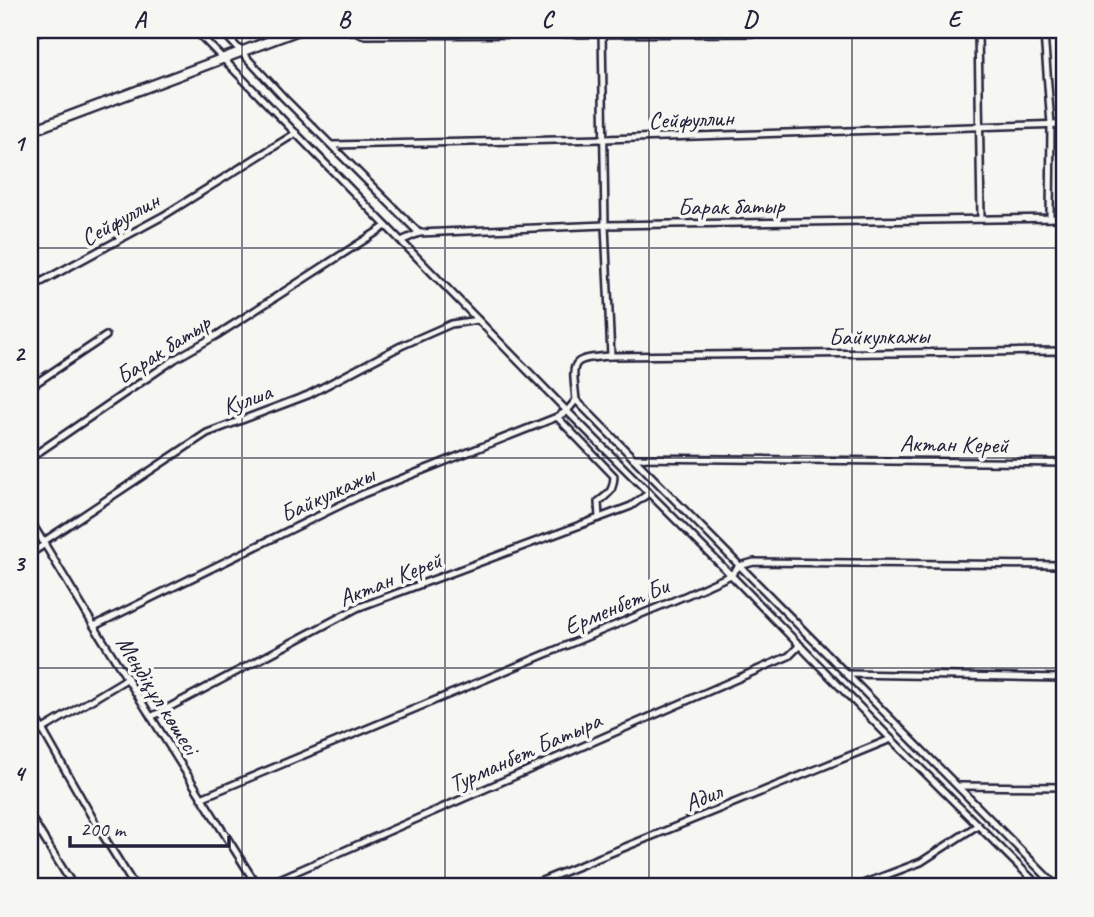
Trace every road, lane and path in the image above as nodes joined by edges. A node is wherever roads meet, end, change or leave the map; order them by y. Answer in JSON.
{"nodes":[{"id":1,"x":44,"y":30,"type":"edge"},
{"id":2,"x":195,"y":30,"type":"edge"},
{"id":3,"x":220,"y":30,"type":"edge"},
{"id":4,"x":299,"y":30,"type":"edge"},
{"id":5,"x":347,"y":30,"type":"edge"},
{"id":6,"x":1056,"y":30,"type":"edge"},
{"id":7,"x":978,"y":31,"type":"edge"},
{"id":8,"x":602,"y":32,"type":"edge"},
{"id":9,"x":30,"y":34,"type":"edge"},
{"id":10,"x":1044,"y":34,"type":"junction"},
{"id":11,"x":242,"y":52,"type":"junction"},
{"id":12,"x":224,"y":59,"type":"junction"},
{"id":13,"x":1051,"y":124,"type":"junction"},
{"id":14,"x":1064,"y":124,"type":"edge"},
{"id":15,"x":978,"y":126,"type":"junction"},
{"id":16,"x":30,"y":131,"type":"edge"},
{"id":17,"x":296,"y":133,"type":"junction"},
{"id":18,"x":604,"y":139,"type":"junction"},
{"id":19,"x":332,"y":145,"type":"junction"},
{"id":20,"x":1050,"y":218,"type":"junction"},
{"id":21,"x":1064,"y":218,"type":"edge"},
{"id":22,"x":981,"y":219,"type":"junction"},
{"id":23,"x":605,"y":225,"type":"junction"},
{"id":24,"x":386,"y":226,"type":"junction"},
{"id":25,"x":419,"y":233,"type":"junction"},
{"id":26,"x":401,"y":241,"type":"junction"},
{"id":27,"x":30,"y":288,"type":"edge"},
{"id":28,"x":478,"y":320,"type":"junction"},
{"id":29,"x":106,"y":336,"type":"dead end"},
{"id":30,"x":1064,"y":351,"type":"edge"},
{"id":31,"x":611,"y":356,"type":"junction"},
{"id":32,"x":30,"y":387,"type":"edge"},
{"id":33,"x":576,"y":400,"type":"junction"},
{"id":34,"x":567,"y":411,"type":"junction"},
{"id":35,"x":557,"y":417,"type":"junction"},
{"id":36,"x":30,"y":458,"type":"edge"},
{"id":37,"x":633,"y":458,"type":"junction"},
{"id":38,"x":1064,"y":463,"type":"edge"},
{"id":39,"x":649,"y":493,"type":"junction"},
{"id":40,"x":599,"y":518,"type":"junction"},
{"id":41,"x":30,"y":520,"type":"edge"},
{"id":42,"x":44,"y":543,"type":"junction"},
{"id":43,"x":30,"y":554,"type":"edge"},
{"id":44,"x":739,"y":565,"type":"junction"},
{"id":45,"x":1064,"y":565,"type":"edge"},
{"id":46,"x":731,"y":575,"type":"junction"},
{"id":47,"x":94,"y":626,"type":"junction"},
{"id":48,"x":800,"y":645,"type":"junction"},
{"id":49,"x":847,"y":674,"type":"junction"},
{"id":50,"x":128,"y":678,"type":"junction"},
{"id":51,"x":1064,"y":678,"type":"edge"},
{"id":52,"x":30,"y":708,"type":"edge"},
{"id":53,"x":152,"y":717,"type":"junction"},
{"id":54,"x":42,"y":730,"type":"junction"},
{"id":55,"x":30,"y":737,"type":"edge"},
{"id":56,"x":891,"y":738,"type":"junction"},
{"id":57,"x":958,"y":786,"type":"junction"},
{"id":58,"x":1064,"y":787,"type":"edge"},
{"id":59,"x":201,"y":798,"type":"junction"},
{"id":60,"x":30,"y":817,"type":"edge"},
{"id":61,"x":978,"y":825,"type":"junction"},
{"id":62,"x":74,"y":887,"type":"edge"},
{"id":63,"x":135,"y":887,"type":"edge"},
{"id":64,"x":260,"y":887,"type":"edge"},
{"id":65,"x":527,"y":887,"type":"edge"},
{"id":66,"x":855,"y":887,"type":"edge"},
{"id":67,"x":1040,"y":887,"type":"edge"},
{"id":68,"x":1057,"y":887,"type":"edge"}],
"edges":[{"from":1,"to":9,"type":"street"},
{"from":2,"to":12,"type":"street"},
{"from":3,"to":11,"type":"street"},
{"from":4,"to":11,"type":"street"},
{"from":5,"to":8,"type":"street"},
{"from":6,"to":10,"type":"street"},
{"from":7,"to":8,"type":"street"},
{"from":7,"to":10,"type":"street"},
{"from":7,"to":15,"type":"street"},
{"from":8,"to":18,"type":"street"},
{"from":10,"to":13,"type":"street"},
{"from":11,"to":12,"type":"street"},
{"from":11,"to":19,"type":"street"},
{"from":12,"to":16,"type":"street"},
{"from":12,"to":17,"type":"street"},
{"from":13,"to":14,"type":"street","name":"Сейфуллин"},
{"from":13,"to":15,"type":"street","name":"Сейфуллин"},
{"from":13,"to":20,"type":"street"},
{"from":15,"to":18,"type":"street","name":"Сейфуллин"},
{"from":15,"to":22,"type":"street"},
{"from":17,"to":24,"type":"street"},
{"from":17,"to":27,"type":"street","name":"Сейфуллин"},
{"from":18,"to":19,"type":"street","name":"Сейфуллин"},
{"from":18,"to":23,"type":"street"},
{"from":19,"to":25,"type":"street"},
{"from":20,"to":21,"type":"street","name":"Барак батыр"},
{"from":20,"to":22,"type":"street","name":"Барак батыр"},
{"from":22,"to":23,"type":"street","name":"Барак батыр"},
{"from":23,"to":25,"type":"street","name":"Барак батыр"},
{"from":23,"to":31,"type":"street"},
{"from":24,"to":26,"type":"street"},
{"from":24,"to":36,"type":"street","name":"Барак батыр"},
{"from":25,"to":26,"type":"street","name":"Барак батыр"},
{"from":26,"to":28,"type":"street"},
{"from":28,"to":34,"type":"street"},
{"from":28,"to":42,"type":"street","name":"Кулша"},
{"from":29,"to":32,"type":"street"},
{"from":30,"to":31,"type":"street","name":"Байкулкажы"},
{"from":31,"to":33,"type":"street","name":"Байкулкажы"},
{"from":33,"to":34,"type":"street","name":"Байкулкажы"},
{"from":33,"to":37,"type":"street"},
{"from":34,"to":35,"type":"street","name":"Байкулкажы"},
{"from":34,"to":39,"type":"street"},
{"from":35,"to":40,"type":"street"},
{"from":35,"to":47,"type":"street","name":"Байкулкажы"},
{"from":37,"to":38,"type":"street","name":"Актан Керей"},
{"from":37,"to":44,"type":"street"},
{"from":39,"to":40,"type":"street","name":"Актан Керей"},
{"from":39,"to":46,"type":"street"},
{"from":40,"to":53,"type":"street","name":"Актан Керей"},
{"from":41,"to":42,"type":"street","name":"Меңдіқұл көшесі"},
{"from":42,"to":43,"type":"street","name":"Кулша"},
{"from":42,"to":47,"type":"street","name":"Меңдіқұл көшесі"},
{"from":44,"to":45,"type":"street"},
{"from":44,"to":46,"type":"street","name":"Ерменбет Би"},
{"from":44,"to":49,"type":"street"},
{"from":46,"to":48,"type":"street"},
{"from":46,"to":59,"type":"street","name":"Ерменбет Би"},
{"from":47,"to":50,"type":"street","name":"Меңдіқұл көшесі"},
{"from":48,"to":56,"type":"street"},
{"from":48,"to":64,"type":"street","name":"Турманбет Батыра"},
{"from":49,"to":51,"type":"street"},
{"from":49,"to":57,"type":"street"},
{"from":50,"to":53,"type":"street","name":"Меңдіқұл көшесі"},
{"from":50,"to":54,"type":"street"},
{"from":52,"to":54,"type":"street"},
{"from":53,"to":59,"type":"street","name":"Меңдіқұл көшесі"},
{"from":54,"to":55,"type":"street"},
{"from":54,"to":63,"type":"street"},
{"from":56,"to":61,"type":"street"},
{"from":56,"to":65,"type":"street","name":"Адил"},
{"from":57,"to":58,"type":"street"},
{"from":57,"to":68,"type":"street"},
{"from":59,"to":64,"type":"street","name":"Меңдіқұл көшесі"},
{"from":60,"to":62,"type":"street"},
{"from":61,"to":66,"type":"street"},
{"from":61,"to":67,"type":"street"}]}
